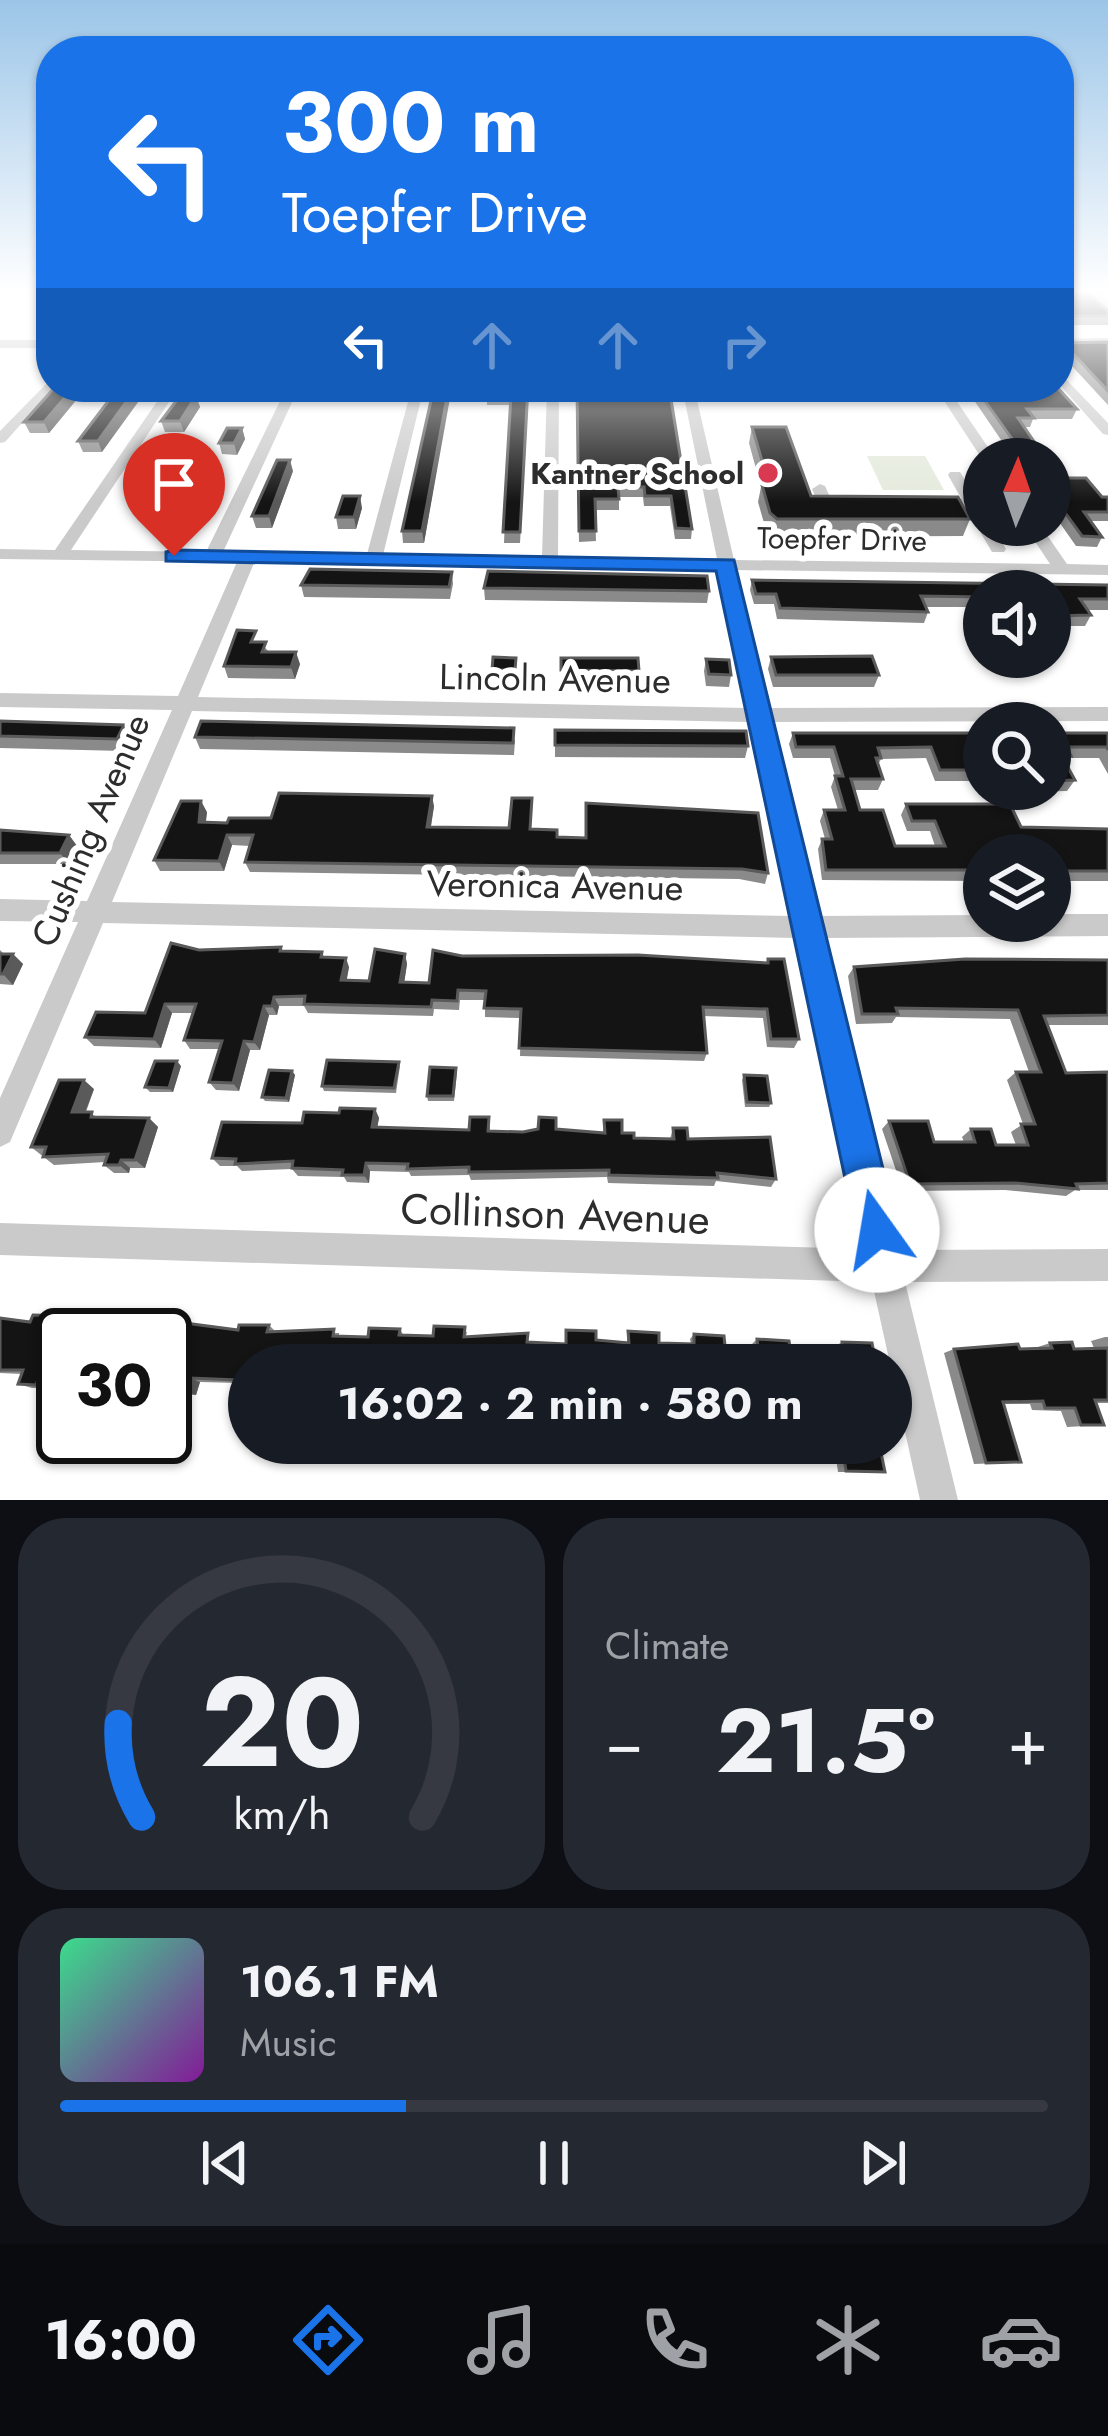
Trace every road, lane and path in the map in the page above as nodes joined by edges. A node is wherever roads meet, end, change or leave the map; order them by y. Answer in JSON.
{"nodes":[{"id":1,"x":1074,"y":393,"type":"edge"},
{"id":2,"x":36,"y":399,"type":"edge"},
{"id":3,"x":163,"y":402,"type":"edge"},
{"id":4,"x":286,"y":402,"type":"edge"},
{"id":5,"x":414,"y":402,"type":"edge"},
{"id":6,"x":553,"y":402,"type":"edge"},
{"id":7,"x":691,"y":402,"type":"edge"},
{"id":8,"x":951,"y":402,"type":"edge"},
{"id":9,"x":1108,"y":431,"type":"edge"},
{"id":10,"x":975,"y":438,"type":"edge"},
{"id":11,"x":0,"y":439,"type":"edge"},
{"id":12,"x":955,"y":476,"type":"dead end"},
{"id":13,"x":963,"y":486,"type":"edge"},
{"id":14,"x":820,"y":489,"type":"dead end"},
{"id":15,"x":866,"y":502,"type":"edge"},
{"id":16,"x":908,"y":502,"type":"edge"},
{"id":17,"x":963,"y":503,"type":"edge"},
{"id":18,"x":997,"y":546,"type":"edge"},
{"id":19,"x":1046,"y":546,"type":"edge"},
{"id":20,"x":998,"y":549,"type":"dead end"},
{"id":21,"x":0,"y":554,"type":"edge"},
{"id":22,"x":59,"y":556,"type":"junction"},
{"id":23,"x":212,"y":556,"type":"junction"},
{"id":24,"x":248,"y":557,"type":"junction"},
{"id":25,"x":374,"y":559,"type":"junction"},
{"id":26,"x":550,"y":561,"type":"junction"},
{"id":27,"x":726,"y":564,"type":"junction"},
{"id":28,"x":1061,"y":569,"type":"junction"},
{"id":29,"x":1108,"y":570,"type":"edge"},
{"id":30,"x":0,"y":700,"type":"edge"},
{"id":31,"x":183,"y":705,"type":"junction"},
{"id":32,"x":1108,"y":714,"type":"edge"},
{"id":33,"x":757,"y":715,"type":"junction"},
{"id":34,"x":0,"y":910,"type":"edge"},
{"id":35,"x":94,"y":910,"type":"junction"},
{"id":36,"x":1108,"y":925,"type":"edge"},
{"id":37,"x":807,"y":927,"type":"junction"},
{"id":38,"x":0,"y":1132,"type":"edge"},
{"id":39,"x":0,"y":1239,"type":"edge"},
{"id":40,"x":1108,"y":1265,"type":"edge"},
{"id":41,"x":885,"y":1266,"type":"junction"},
{"id":42,"x":939,"y":1500,"type":"edge"}],
"edges":[{"from":1,"to":9,"type":"street"},
{"from":2,"to":11,"type":"street"},
{"from":3,"to":22,"type":"street"},
{"from":4,"to":23,"type":"street"},
{"from":5,"to":25,"type":"street"},
{"from":6,"to":26,"type":"street"},
{"from":7,"to":27,"type":"street"},
{"from":8,"to":10,"type":"street"},
{"from":12,"to":13,"type":"street"},
{"from":14,"to":15,"type":"street"},
{"from":16,"to":17,"type":"street"},
{"from":18,"to":20,"type":"street"},
{"from":19,"to":28,"type":"street"},
{"from":21,"to":22,"type":"street","name":"Toepfer Drive"},
{"from":22,"to":23,"type":"street","name":"Toepfer Drive"},
{"from":23,"to":24,"type":"street","name":"Toepfer Drive"},
{"from":24,"to":25,"type":"street","name":"Toepfer Drive"},
{"from":24,"to":31,"type":"street","name":"Cushing Avenue"},
{"from":25,"to":26,"type":"street","name":"Toepfer Drive"},
{"from":26,"to":27,"type":"street","name":"Toepfer Drive"},
{"from":27,"to":28,"type":"street","name":"Toepfer Drive"},
{"from":27,"to":33,"type":"street"},
{"from":28,"to":29,"type":"street","name":"Toepfer Drive"},
{"from":30,"to":31,"type":"street","name":"Lincoln Avenue"},
{"from":31,"to":33,"type":"street","name":"Lincoln Avenue"},
{"from":31,"to":35,"type":"street","name":"Cushing Avenue"},
{"from":32,"to":33,"type":"street","name":"Lincoln Avenue"},
{"from":33,"to":37,"type":"street"},
{"from":34,"to":35,"type":"street","name":"Veronica Avenue"},
{"from":35,"to":37,"type":"street","name":"Veronica Avenue"},
{"from":35,"to":38,"type":"street","name":"Cushing Avenue"},
{"from":36,"to":37,"type":"street","name":"Veronica Avenue"},
{"from":37,"to":41,"type":"street"},
{"from":39,"to":41,"type":"street","name":"Collinson Avenue"},
{"from":40,"to":41,"type":"street","name":"Collinson Avenue"},
{"from":41,"to":42,"type":"street"}]}
